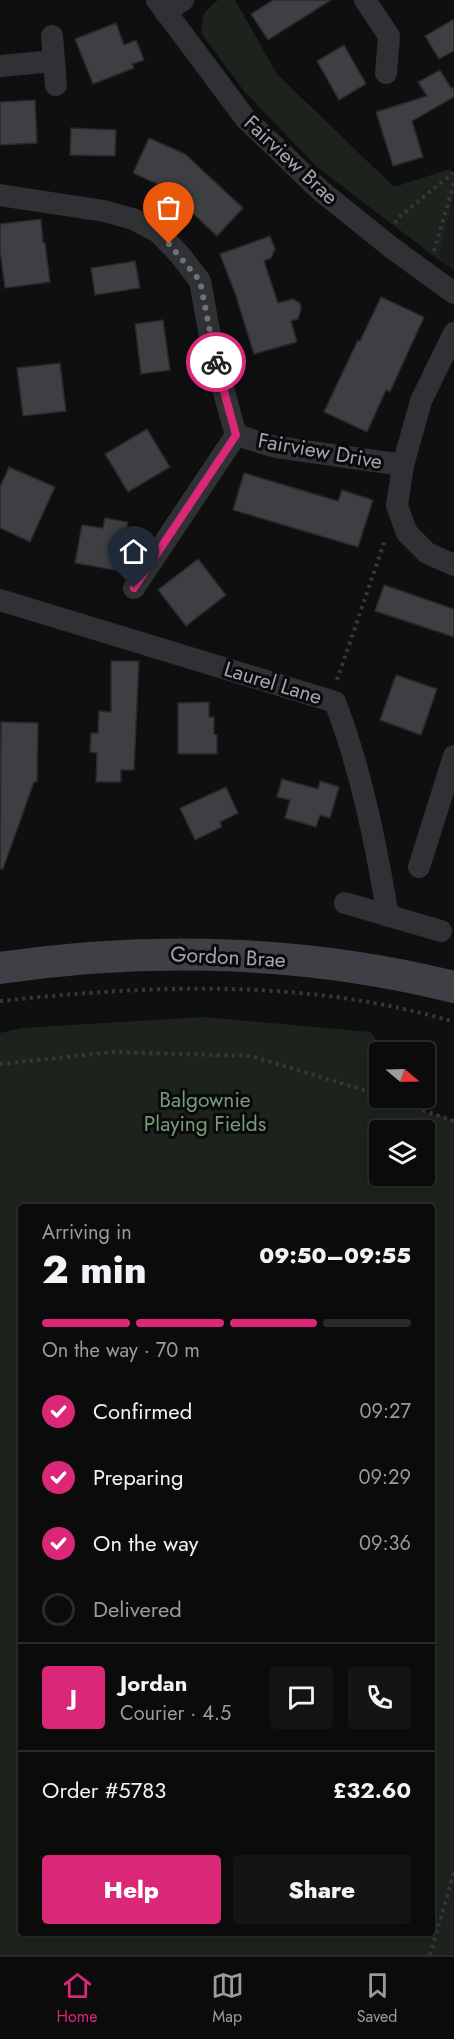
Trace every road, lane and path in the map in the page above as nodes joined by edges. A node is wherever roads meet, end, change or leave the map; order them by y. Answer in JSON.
{"nodes":[{"id":1,"x":365,"y":0,"type":"edge"},
{"id":2,"x":169,"y":4,"type":"edge"},
{"id":3,"x":52,"y":36,"type":"dead end"},
{"id":4,"x":54,"y":61,"type":"junction"},
{"id":5,"x":0,"y":66,"type":"edge"},
{"id":6,"x":386,"y":73,"type":"dead end"},
{"id":7,"x":56,"y":85,"type":"dead end"},
{"id":8,"x":454,"y":173,"type":"edge"},
{"id":9,"x":454,"y":183,"type":"edge"},
{"id":10,"x":0,"y":195,"type":"edge"},
{"id":11,"x":382,"y":240,"type":"junction"},
{"id":12,"x":419,"y":268,"type":"junction"},
{"id":13,"x":454,"y":293,"type":"edge"},
{"id":14,"x":454,"y":333,"type":"edge"},
{"id":15,"x":236,"y":435,"type":"junction"},
{"id":16,"x":404,"y":465,"type":"junction"},
{"id":17,"x":397,"y":506,"type":"junction"},
{"id":18,"x":454,"y":564,"type":"edge"},
{"id":19,"x":134,"y":588,"type":"dead end"},
{"id":20,"x":0,"y":600,"type":"edge"},
{"id":21,"x":335,"y":702,"type":"junction"},
{"id":22,"x":454,"y":756,"type":"edge"},
{"id":23,"x":419,"y":867,"type":"dead end"},
{"id":24,"x":345,"y":903,"type":"dead end"},
{"id":25,"x":388,"y":916,"type":"junction"},
{"id":26,"x":441,"y":932,"type":"dead end"},
{"id":27,"x":0,"y":968,"type":"edge"},
{"id":28,"x":454,"y":987,"type":"edge"},
{"id":29,"x":0,"y":1001,"type":"edge"},
{"id":30,"x":454,"y":1022,"type":"edge"},
{"id":31,"x":0,"y":1064,"type":"edge"},
{"id":32,"x":369,"y":1092,"type":"edge"},
{"id":33,"x":416,"y":1108,"type":"edge"},
{"id":34,"x":454,"y":1121,"type":"edge"},
{"id":35,"x":454,"y":1872,"type":"edge"},
{"id":36,"x":430,"y":1955,"type":"edge"}],
"edges":[{"from":1,"to":6,"type":"street"},
{"from":2,"to":11,"type":"street","name":"Fairview Brae"},
{"from":3,"to":4,"type":"street"},
{"from":4,"to":5,"type":"street"},
{"from":4,"to":7,"type":"street"},
{"from":8,"to":11,"type":"path"},
{"from":9,"to":12,"type":"path"},
{"from":10,"to":15,"type":"street","name":"Fairview Drive"},
{"from":11,"to":12,"type":"street","name":"Fairview Brae"},
{"from":12,"to":13,"type":"street","name":"Fairview Brae"},
{"from":14,"to":16,"type":"street","name":"Fairview Drive"},
{"from":15,"to":16,"type":"street","name":"Fairview Drive"},
{"from":15,"to":19,"type":"street","name":"Fairview Drive"},
{"from":16,"to":17,"type":"street","name":"Fairview Drive"},
{"from":17,"to":18,"type":"street"},
{"from":17,"to":21,"type":"path"},
{"from":20,"to":21,"type":"street","name":"Laurel Lane"},
{"from":21,"to":25,"type":"street","name":"Laurel Lane"},
{"from":22,"to":23,"type":"street"},
{"from":24,"to":25,"type":"street"},
{"from":25,"to":26,"type":"street"},
{"from":27,"to":28,"type":"main road","name":"Gordon Brae"},
{"from":29,"to":30,"type":"path"},
{"from":31,"to":32,"type":"path"},
{"from":33,"to":34,"type":"path"},
{"from":35,"to":36,"type":"path"}]}
